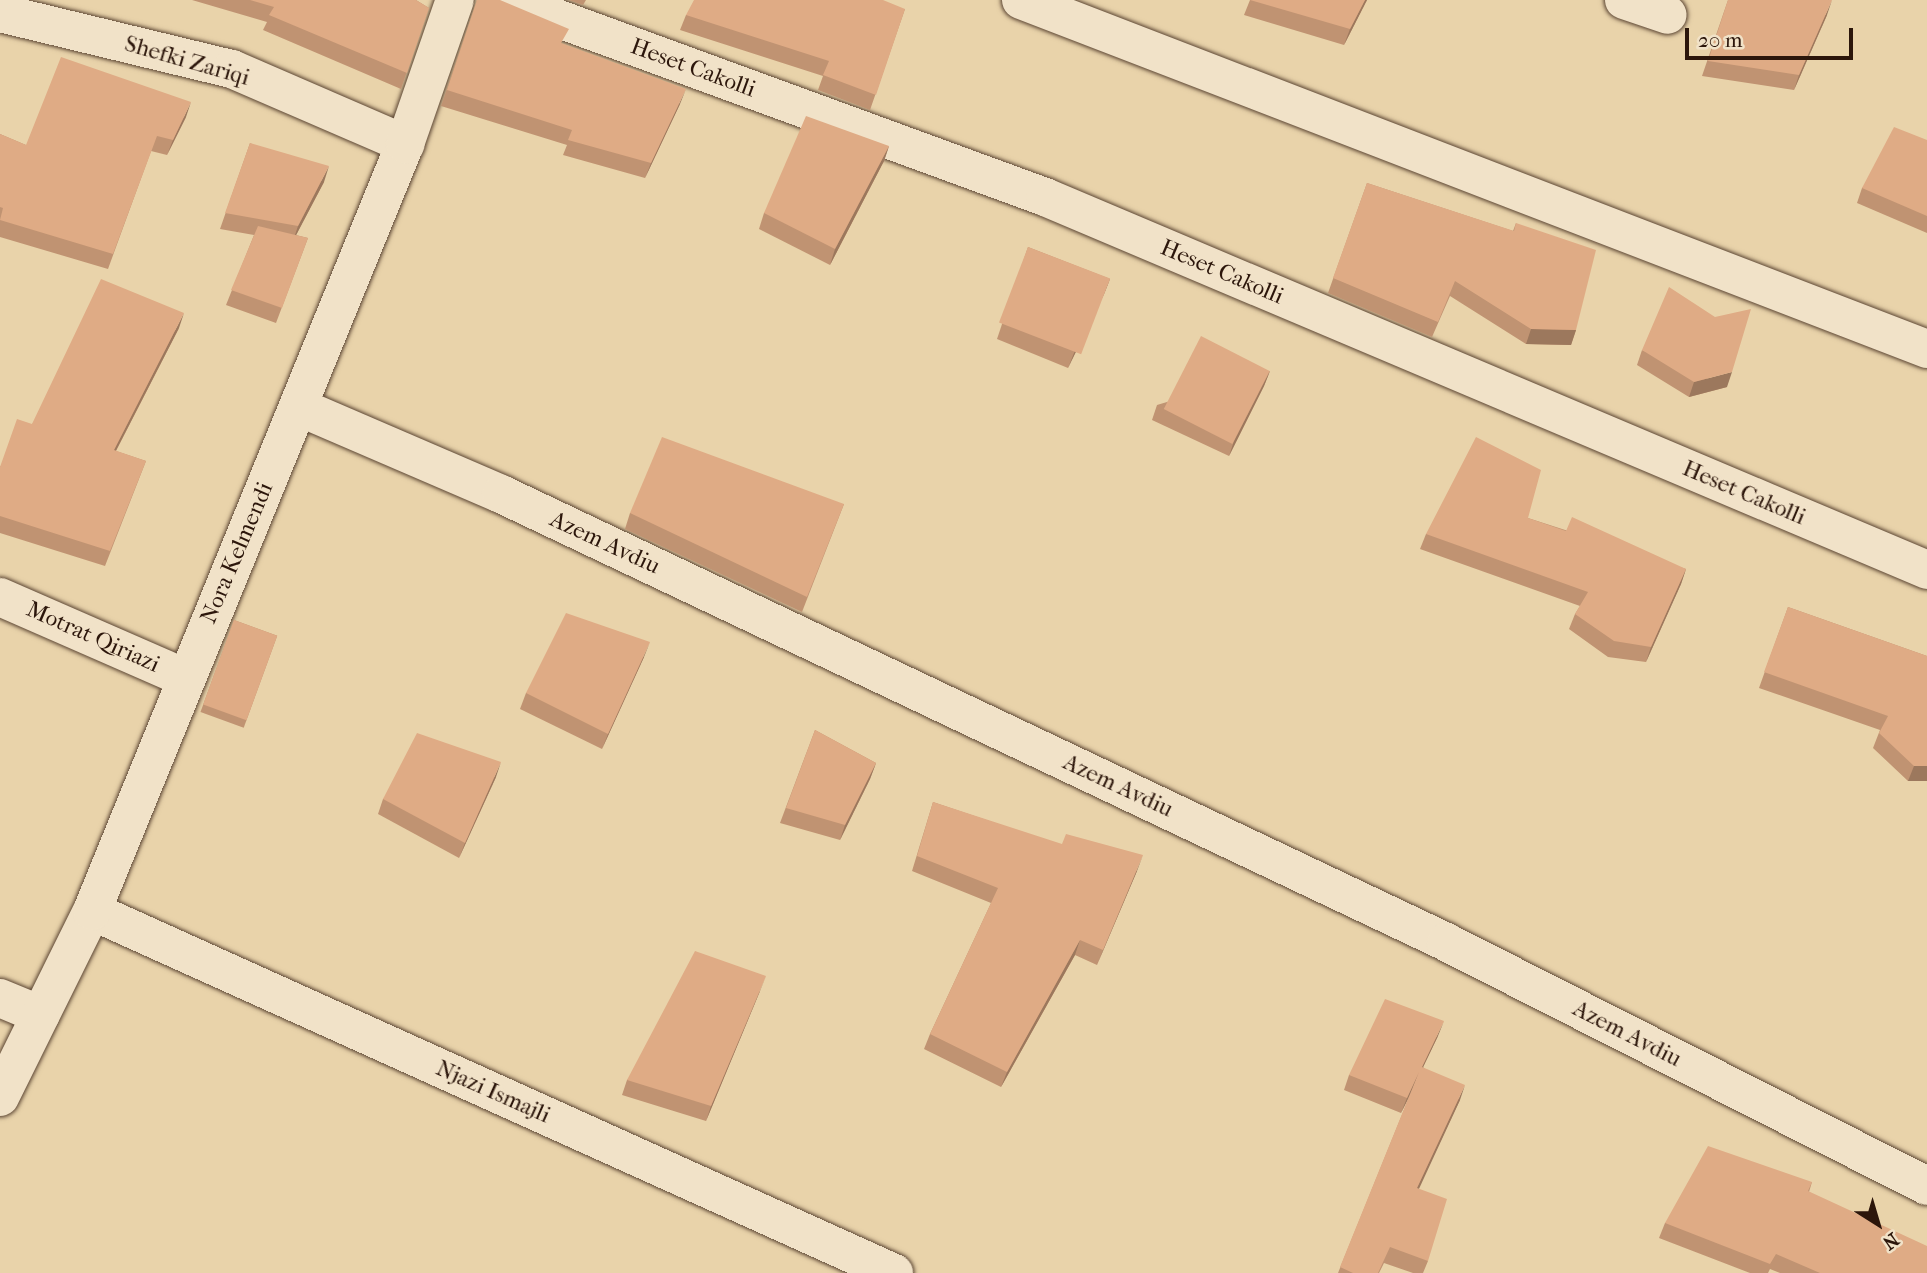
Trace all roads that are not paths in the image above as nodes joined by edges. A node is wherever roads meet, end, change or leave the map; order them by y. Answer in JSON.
{"nodes":[{"id":1,"x":455,"y":0,"type":"edge"},
{"id":2,"x":507,"y":0,"type":"edge"},
{"id":3,"x":1021,"y":0,"type":"edge"},
{"id":4,"x":1624,"y":0,"type":"edge"},
{"id":5,"x":0,"y":13,"type":"edge"},
{"id":6,"x":1668,"y":15,"type":"dead end"},
{"id":7,"x":405,"y":144,"type":"junction"},
{"id":8,"x":1927,"y":349,"type":"edge"},
{"id":9,"x":299,"y":407,"type":"junction"},
{"id":10,"x":1927,"y":570,"type":"edge"},
{"id":11,"x":0,"y":597,"type":"edge"},
{"id":12,"x":185,"y":678,"type":"junction"},
{"id":13,"x":92,"y":911,"type":"junction"},
{"id":14,"x":0,"y":998,"type":"edge"},
{"id":15,"x":41,"y":1015,"type":"junction"},
{"id":16,"x":0,"y":1097,"type":"edge"},
{"id":17,"x":1927,"y":1186,"type":"edge"},
{"id":18,"x":894,"y":1273,"type":"edge"}],
"edges":[{"from":1,"to":7,"type":"street","name":"Nora Kelmendi"},
{"from":2,"to":10,"type":"street","name":"Heset Cakolli"},
{"from":3,"to":8,"type":"street"},
{"from":4,"to":6,"type":"street"},
{"from":5,"to":7,"type":"street","name":"Shefki Zariqi"},
{"from":7,"to":9,"type":"street","name":"Nora Kelmendi"},
{"from":9,"to":12,"type":"street","name":"Nora Kelmendi"},
{"from":9,"to":17,"type":"street","name":"Azem Avdiu"},
{"from":11,"to":12,"type":"street","name":"Motrat Qiriazi"},
{"from":12,"to":13,"type":"street","name":"Nora Kelmendi"},
{"from":13,"to":15,"type":"street","name":"Nora Kelmendi"},
{"from":13,"to":18,"type":"street","name":"Njazi Ismajli"},
{"from":14,"to":15,"type":"street"},
{"from":15,"to":16,"type":"street","name":"Nora Kelmendi"}]}
